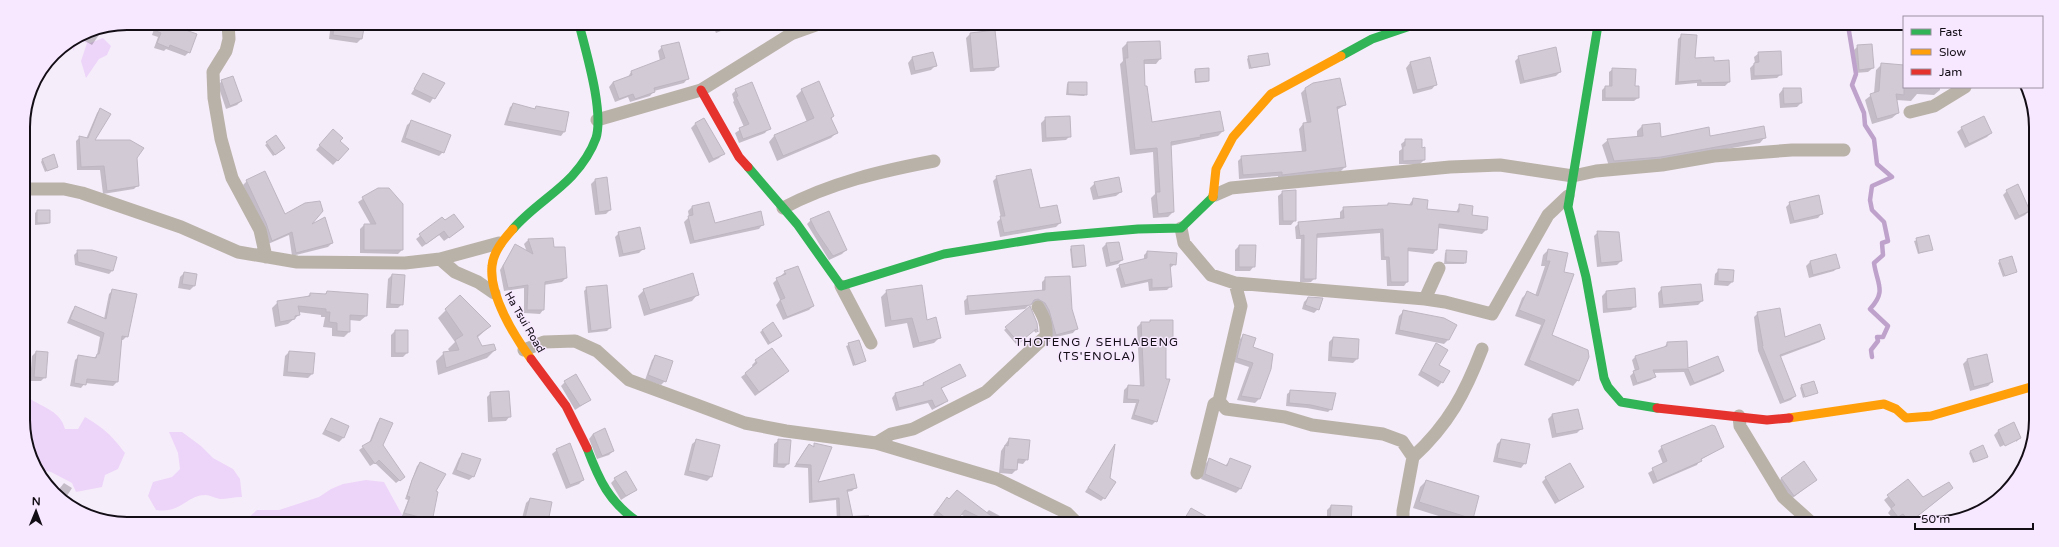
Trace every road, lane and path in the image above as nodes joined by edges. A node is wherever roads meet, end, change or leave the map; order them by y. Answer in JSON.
{"nodes":[{"id":1,"x":228,"y":30,"type":"edge"},
{"id":2,"x":580,"y":30,"type":"edge"},
{"id":3,"x":792,"y":30,"type":"edge"},
{"id":4,"x":1398,"y":30,"type":"edge"},
{"id":5,"x":1597,"y":30,"type":"edge"},
{"id":6,"x":1963,"y":88,"type":"edge"},
{"id":7,"x":701,"y":90,"type":"junction"},
{"id":8,"x":1910,"y":112,"type":"dead end"},
{"id":9,"x":597,"y":120,"type":"junction"},
{"id":10,"x":1844,"y":150,"type":"dead end"},
{"id":11,"x":934,"y":161,"type":"dead end"},
{"id":12,"x":1573,"y":176,"type":"junction"},
{"id":13,"x":30,"y":189,"type":"edge"},
{"id":14,"x":1215,"y":195,"type":"junction"},
{"id":15,"x":1568,"y":196,"type":"junction"},
{"id":16,"x":783,"y":208,"type":"junction"},
{"id":17,"x":1181,"y":228,"type":"junction"},
{"id":18,"x":499,"y":243,"type":"junction"},
{"id":19,"x":266,"y":257,"type":"junction"},
{"id":20,"x":440,"y":259,"type":"junction"},
{"id":21,"x":1439,"y":268,"type":"dead end"},
{"id":22,"x":1235,"y":283,"type":"junction"},
{"id":23,"x":842,"y":286,"type":"junction"},
{"id":24,"x":494,"y":293,"type":"junction"},
{"id":25,"x":1424,"y":298,"type":"junction"},
{"id":26,"x":1038,"y":307,"type":"dead end"},
{"id":27,"x":871,"y":343,"type":"dead end"},
{"id":28,"x":1482,"y":348,"type":"dead end"},
{"id":29,"x":524,"y":350,"type":"junction"},
{"id":30,"x":2029,"y":387,"type":"edge"},
{"id":31,"x":1219,"y":401,"type":"junction"},
{"id":32,"x":1739,"y":416,"type":"junction"},
{"id":33,"x":876,"y":443,"type":"junction"},
{"id":34,"x":1414,"y":457,"type":"junction"},
{"id":35,"x":1197,"y":473,"type":"dead end"},
{"id":36,"x":631,"y":517,"type":"edge"},
{"id":37,"x":1071,"y":517,"type":"edge"},
{"id":38,"x":1403,"y":517,"type":"edge"},
{"id":39,"x":1805,"y":517,"type":"edge"}],
"edges":[{"from":1,"to":19,"type":"street"},
{"from":2,"to":9,"type":"street","name":"Ha Tsui Road"},
{"from":3,"to":7,"type":"street"},
{"from":4,"to":14,"type":"street"},
{"from":5,"to":12,"type":"street"},
{"from":6,"to":8,"type":"street"},
{"from":7,"to":9,"type":"street"},
{"from":7,"to":16,"type":"street"},
{"from":9,"to":18,"type":"street","name":"Ha Tsui Road"},
{"from":10,"to":12,"type":"street"},
{"from":11,"to":16,"type":"street"},
{"from":12,"to":14,"type":"street"},
{"from":12,"to":15,"type":"street"},
{"from":13,"to":19,"type":"street"},
{"from":14,"to":17,"type":"street"},
{"from":15,"to":25,"type":"street"},
{"from":15,"to":32,"type":"street"},
{"from":16,"to":23,"type":"street"},
{"from":17,"to":22,"type":"street"},
{"from":17,"to":23,"type":"street"},
{"from":18,"to":20,"type":"street"},
{"from":18,"to":24,"type":"street","name":"Ha Tsui Road"},
{"from":19,"to":20,"type":"street"},
{"from":20,"to":24,"type":"street"},
{"from":21,"to":25,"type":"street"},
{"from":22,"to":25,"type":"street"},
{"from":22,"to":31,"type":"street"},
{"from":23,"to":27,"type":"street"},
{"from":24,"to":29,"type":"street","name":"Ha Tsui Road"},
{"from":26,"to":33,"type":"street"},
{"from":28,"to":34,"type":"street"},
{"from":29,"to":33,"type":"street"},
{"from":29,"to":36,"type":"street","name":"Ha Tsui Road"},
{"from":30,"to":32,"type":"street"},
{"from":31,"to":34,"type":"street"},
{"from":31,"to":35,"type":"street"},
{"from":32,"to":39,"type":"street"},
{"from":33,"to":37,"type":"street"},
{"from":34,"to":38,"type":"street"}]}
